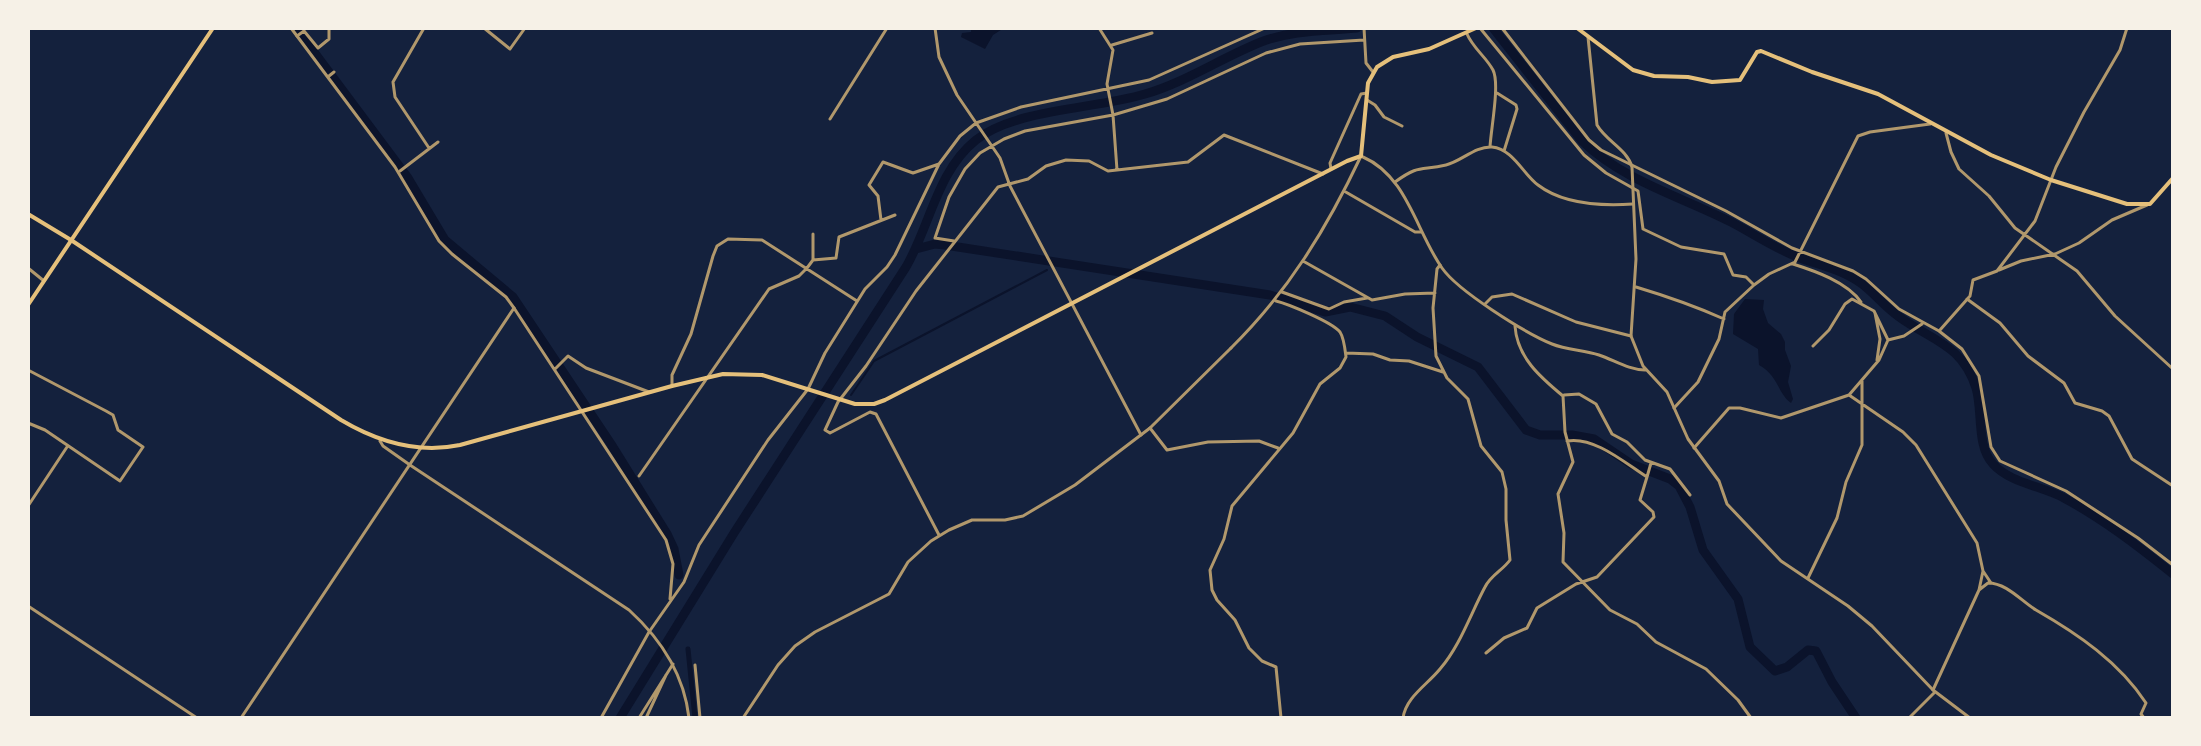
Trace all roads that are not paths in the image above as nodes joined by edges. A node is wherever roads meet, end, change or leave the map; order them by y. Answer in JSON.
{"nodes":[{"id":1,"x":213,"y":28,"type":"edge"},
{"id":2,"x":291,"y":28,"type":"edge"},
{"id":3,"x":329,"y":28,"type":"edge"},
{"id":4,"x":424,"y":28,"type":"edge"},
{"id":5,"x":484,"y":28,"type":"edge"},
{"id":6,"x":525,"y":28,"type":"edge"},
{"id":7,"x":887,"y":28,"type":"edge"},
{"id":8,"x":935,"y":28,"type":"edge"},
{"id":9,"x":1099,"y":28,"type":"edge"},
{"id":10,"x":1265,"y":28,"type":"edge"},
{"id":11,"x":1364,"y":28,"type":"edge"},
{"id":12,"x":1478,"y":28,"type":"edge"},
{"id":13,"x":1502,"y":28,"type":"edge"},
{"id":14,"x":1577,"y":28,"type":"edge"},
{"id":15,"x":2127,"y":28,"type":"edge"},
{"id":16,"x":1152,"y":33,"type":"dead end"},
{"id":17,"x":1467,"y":34,"type":"junction"},
{"id":18,"x":298,"y":36,"type":"junction"},
{"id":19,"x":1588,"y":37,"type":"junction"},
{"id":20,"x":1364,"y":39,"type":"junction"},
{"id":21,"x":1112,"y":45,"type":"junction"},
{"id":22,"x":334,"y":72,"type":"dead end"},
{"id":23,"x":1373,"y":72,"type":"junction"},
{"id":24,"x":329,"y":76,"type":"dead end"},
{"id":25,"x":1108,"y":91,"type":"junction"},
{"id":26,"x":1367,"y":93,"type":"junction"},
{"id":27,"x":1497,"y":93,"type":"junction"},
{"id":28,"x":1367,"y":100,"type":"junction"},
{"id":29,"x":1113,"y":114,"type":"junction"},
{"id":30,"x":830,"y":119,"type":"dead end"},
{"id":31,"x":977,"y":124,"type":"junction"},
{"id":32,"x":1930,"y":124,"type":"junction"},
{"id":33,"x":1402,"y":126,"type":"dead end"},
{"id":34,"x":1946,"y":133,"type":"junction"},
{"id":35,"x":438,"y":142,"type":"dead end"},
{"id":36,"x":990,"y":145,"type":"junction"},
{"id":37,"x":1490,"y":147,"type":"junction"},
{"id":38,"x":429,"y":148,"type":"junction"},
{"id":39,"x":1504,"y":151,"type":"junction"},
{"id":40,"x":1361,"y":156,"type":"junction"},
{"id":41,"x":939,"y":164,"type":"junction"},
{"id":42,"x":1632,"y":168,"type":"junction"},
{"id":43,"x":1331,"y":169,"type":"junction"},
{"id":44,"x":400,"y":171,"type":"dead end"},
{"id":45,"x":1117,"y":171,"type":"junction"},
{"id":46,"x":1323,"y":174,"type":"junction"},
{"id":47,"x":2173,"y":178,"type":"edge"},
{"id":48,"x":2051,"y":180,"type":"junction"},
{"id":49,"x":1395,"y":182,"type":"junction"},
{"id":50,"x":1010,"y":183,"type":"junction"},
{"id":51,"x":1633,"y":187,"type":"junction"},
{"id":52,"x":1344,"y":191,"type":"junction"},
{"id":53,"x":1633,"y":204,"type":"junction"},
{"id":54,"x":2147,"y":205,"type":"junction"},
{"id":55,"x":28,"y":214,"type":"edge"},
{"id":56,"x":895,"y":215,"type":"dead end"},
{"id":57,"x":881,"y":220,"type":"junction"},
{"id":58,"x":1421,"y":232,"type":"junction"},
{"id":59,"x":813,"y":234,"type":"dead end"},
{"id":60,"x":2024,"y":235,"type":"junction"},
{"id":61,"x":71,"y":240,"type":"junction"},
{"id":62,"x":954,"y":242,"type":"junction"},
{"id":63,"x":1798,"y":251,"type":"junction"},
{"id":64,"x":2055,"y":254,"type":"junction"},
{"id":65,"x":813,"y":260,"type":"junction"},
{"id":66,"x":1303,"y":261,"type":"junction"},
{"id":67,"x":1794,"y":263,"type":"junction"},
{"id":68,"x":1440,"y":265,"type":"junction"},
{"id":69,"x":28,"y":268,"type":"edge"},
{"id":70,"x":807,"y":268,"type":"junction"},
{"id":71,"x":1997,"y":271,"type":"junction"},
{"id":72,"x":44,"y":281,"type":"junction"},
{"id":73,"x":1754,"y":285,"type":"junction"},
{"id":74,"x":1636,"y":287,"type":"junction"},
{"id":75,"x":1282,"y":293,"type":"junction"},
{"id":76,"x":1435,"y":293,"type":"junction"},
{"id":77,"x":1367,"y":298,"type":"junction"},
{"id":78,"x":1967,"y":299,"type":"junction"},
{"id":79,"x":1276,"y":300,"type":"junction"},
{"id":80,"x":857,"y":301,"type":"junction"},
{"id":81,"x":1861,"y":302,"type":"junction"},
{"id":82,"x":1485,"y":304,"type":"junction"},
{"id":83,"x":28,"y":305,"type":"edge"},
{"id":84,"x":1072,"y":305,"type":"junction"},
{"id":85,"x":514,"y":308,"type":"junction"},
{"id":86,"x":1875,"y":312,"type":"junction"},
{"id":87,"x":1724,"y":319,"type":"junction"},
{"id":88,"x":1515,"y":323,"type":"junction"},
{"id":89,"x":1921,"y":325,"type":"junction"},
{"id":90,"x":1939,"y":331,"type":"junction"},
{"id":91,"x":1631,"y":336,"type":"junction"},
{"id":92,"x":1888,"y":340,"type":"junction"},
{"id":93,"x":1813,"y":346,"type":"dead end"},
{"id":94,"x":1346,"y":353,"type":"junction"},
{"id":95,"x":1876,"y":364,"type":"junction"},
{"id":96,"x":558,"y":367,"type":"junction"},
{"id":97,"x":2173,"y":369,"type":"edge"},
{"id":98,"x":28,"y":370,"type":"edge"},
{"id":99,"x":1645,"y":370,"type":"junction"},
{"id":100,"x":1443,"y":372,"type":"junction"},
{"id":101,"x":708,"y":376,"type":"junction"},
{"id":102,"x":1862,"y":381,"type":"junction"},
{"id":103,"x":672,"y":386,"type":"junction"},
{"id":104,"x":809,"y":389,"type":"junction"},
{"id":105,"x":649,"y":392,"type":"junction"},
{"id":106,"x":1849,"y":395,"type":"junction"},
{"id":107,"x":1563,"y":396,"type":"junction"},
{"id":108,"x":837,"y":399,"type":"junction"},
{"id":109,"x":1862,"y":404,"type":"junction"},
{"id":110,"x":1674,"y":408,"type":"junction"},
{"id":111,"x":584,"y":411,"type":"junction"},
{"id":112,"x":28,"y":423,"type":"edge"},
{"id":113,"x":1150,"y":428,"type":"junction"},
{"id":114,"x":1141,"y":435,"type":"junction"},
{"id":115,"x":1567,"y":440,"type":"junction"},
{"id":116,"x":380,"y":441,"type":"junction"},
{"id":117,"x":67,"y":447,"type":"junction"},
{"id":118,"x":421,"y":448,"type":"junction"},
{"id":119,"x":1278,"y":448,"type":"junction"},
{"id":120,"x":1694,"y":448,"type":"junction"},
{"id":121,"x":1651,"y":463,"type":"junction"},
{"id":122,"x":410,"y":465,"type":"junction"},
{"id":123,"x":1648,"y":474,"type":"junction"},
{"id":124,"x":639,"y":476,"type":"dead end"},
{"id":125,"x":2173,"y":486,"type":"edge"},
{"id":126,"x":1690,"y":495,"type":"dead end"},
{"id":127,"x":28,"y":506,"type":"edge"},
{"id":128,"x":939,"y":535,"type":"junction"},
{"id":129,"x":2173,"y":565,"type":"edge"},
{"id":130,"x":1983,"y":571,"type":"junction"},
{"id":131,"x":1807,"y":579,"type":"junction"},
{"id":132,"x":1583,"y":582,"type":"junction"},
{"id":133,"x":1991,"y":583,"type":"junction"},
{"id":134,"x":1979,"y":590,"type":"junction"},
{"id":135,"x":670,"y":603,"type":"junction"},
{"id":136,"x":28,"y":606,"type":"edge"},
{"id":137,"x":651,"y":634,"type":"junction"},
{"id":138,"x":1486,"y":653,"type":"dead end"},
{"id":139,"x":672,"y":662,"type":"junction"},
{"id":140,"x":695,"y":665,"type":"dead end"},
{"id":141,"x":666,"y":673,"type":"junction"},
{"id":142,"x":1934,"y":691,"type":"junction"},
{"id":143,"x":197,"y":718,"type":"edge"},
{"id":144,"x":241,"y":718,"type":"edge"},
{"id":145,"x":601,"y":718,"type":"edge"},
{"id":146,"x":639,"y":718,"type":"edge"},
{"id":147,"x":646,"y":718,"type":"edge"},
{"id":148,"x":689,"y":718,"type":"edge"},
{"id":149,"x":700,"y":718,"type":"edge"},
{"id":150,"x":743,"y":718,"type":"edge"},
{"id":151,"x":1281,"y":718,"type":"edge"},
{"id":152,"x":1403,"y":718,"type":"edge"},
{"id":153,"x":1751,"y":718,"type":"edge"},
{"id":154,"x":1909,"y":718,"type":"edge"},
{"id":155,"x":1970,"y":718,"type":"edge"},
{"id":156,"x":2144,"y":718,"type":"edge"}],
"edges":[{"from":1,"to":61,"type":"main road"},
{"from":2,"to":18,"type":"street"},
{"from":3,"to":18,"type":"street"},
{"from":4,"to":38,"type":"street"},
{"from":5,"to":6,"type":"street"},
{"from":7,"to":30,"type":"street"},
{"from":8,"to":31,"type":"street"},
{"from":9,"to":21,"type":"street"},
{"from":10,"to":25,"type":"street"},
{"from":11,"to":20,"type":"street"},
{"from":12,"to":17,"type":"main road"},
{"from":12,"to":51,"type":"street"},
{"from":13,"to":42,"type":"street"},
{"from":14,"to":19,"type":"main road"},
{"from":15,"to":48,"type":"street"},
{"from":16,"to":21,"type":"street"},
{"from":17,"to":23,"type":"main road"},
{"from":17,"to":27,"type":"street"},
{"from":18,"to":85,"type":"street"},
{"from":19,"to":32,"type":"main road"},
{"from":19,"to":42,"type":"street"},
{"from":20,"to":23,"type":"street"},
{"from":20,"to":29,"type":"street"},
{"from":21,"to":25,"type":"street"},
{"from":22,"to":24,"type":"street"},
{"from":23,"to":26,"type":"main road"},
{"from":25,"to":29,"type":"street"},
{"from":25,"to":31,"type":"street"},
{"from":26,"to":28,"type":"main road"},
{"from":26,"to":43,"type":"street"},
{"from":27,"to":37,"type":"street"},
{"from":27,"to":39,"type":"street"},
{"from":28,"to":33,"type":"street"},
{"from":28,"to":40,"type":"main road"},
{"from":29,"to":36,"type":"street"},
{"from":29,"to":45,"type":"street"},
{"from":31,"to":36,"type":"street"},
{"from":31,"to":41,"type":"street"},
{"from":32,"to":34,"type":"main road"},
{"from":32,"to":63,"type":"street"},
{"from":34,"to":48,"type":"main road"},
{"from":34,"to":60,"type":"street"},
{"from":35,"to":38,"type":"street"},
{"from":36,"to":50,"type":"street"},
{"from":36,"to":62,"type":"street"},
{"from":37,"to":39,"type":"street"},
{"from":37,"to":49,"type":"street"},
{"from":38,"to":44,"type":"street"},
{"from":39,"to":53,"type":"street"},
{"from":40,"to":43,"type":"main road"},
{"from":40,"to":49,"type":"street"},
{"from":40,"to":52,"type":"street"},
{"from":41,"to":57,"type":"street"},
{"from":41,"to":80,"type":"street"},
{"from":42,"to":51,"type":"street"},
{"from":42,"to":63,"type":"street"},
{"from":43,"to":46,"type":"main road"},
{"from":45,"to":46,"type":"street"},
{"from":45,"to":50,"type":"street"},
{"from":46,"to":84,"type":"main road"},
{"from":47,"to":54,"type":"main road"},
{"from":48,"to":54,"type":"main road"},
{"from":48,"to":60,"type":"street"},
{"from":49,"to":58,"type":"street"},
{"from":50,"to":62,"type":"street"},
{"from":50,"to":84,"type":"street"},
{"from":51,"to":53,"type":"street"},
{"from":51,"to":73,"type":"street"},
{"from":52,"to":58,"type":"street"},
{"from":52,"to":66,"type":"street"},
{"from":53,"to":74,"type":"street"},
{"from":54,"to":64,"type":"street"},
{"from":55,"to":61,"type":"main road"},
{"from":56,"to":57,"type":"street"},
{"from":57,"to":65,"type":"street"},
{"from":58,"to":68,"type":"street"},
{"from":59,"to":65,"type":"street"},
{"from":60,"to":64,"type":"street"},
{"from":60,"to":71,"type":"street"},
{"from":61,"to":72,"type":"main road"},
{"from":61,"to":116,"type":"main road"},
{"from":62,"to":108,"type":"street"},
{"from":63,"to":67,"type":"street"},
{"from":63,"to":89,"type":"street"},
{"from":64,"to":71,"type":"street"},
{"from":64,"to":97,"type":"street"},
{"from":65,"to":70,"type":"street"},
{"from":66,"to":75,"type":"street"},
{"from":66,"to":77,"type":"street"},
{"from":67,"to":73,"type":"street"},
{"from":67,"to":81,"type":"street"},
{"from":68,"to":76,"type":"street"},
{"from":68,"to":82,"type":"street"},
{"from":69,"to":72,"type":"street"},
{"from":70,"to":80,"type":"street"},
{"from":70,"to":101,"type":"street"},
{"from":70,"to":103,"type":"street"},
{"from":71,"to":78,"type":"street"},
{"from":72,"to":83,"type":"main road"},
{"from":73,"to":87,"type":"street"},
{"from":74,"to":87,"type":"street"},
{"from":74,"to":91,"type":"street"},
{"from":75,"to":77,"type":"street"},
{"from":75,"to":79,"type":"street"},
{"from":76,"to":77,"type":"street"},
{"from":76,"to":100,"type":"street"},
{"from":78,"to":90,"type":"street"},
{"from":78,"to":125,"type":"street"},
{"from":79,"to":94,"type":"street"},
{"from":79,"to":113,"type":"street"},
{"from":80,"to":104,"type":"street"},
{"from":81,"to":86,"type":"street"},
{"from":81,"to":93,"type":"street"},
{"from":82,"to":88,"type":"street"},
{"from":82,"to":91,"type":"street"},
{"from":84,"to":108,"type":"main road"},
{"from":84,"to":114,"type":"street"},
{"from":85,"to":96,"type":"street"},
{"from":85,"to":118,"type":"street"},
{"from":86,"to":92,"type":"street"},
{"from":86,"to":95,"type":"street"},
{"from":87,"to":110,"type":"street"},
{"from":88,"to":99,"type":"street"},
{"from":88,"to":107,"type":"street"},
{"from":89,"to":90,"type":"street"},
{"from":89,"to":92,"type":"street"},
{"from":90,"to":129,"type":"street"},
{"from":91,"to":99,"type":"street"},
{"from":92,"to":95,"type":"street"},
{"from":94,"to":100,"type":"street"},
{"from":94,"to":119,"type":"street"},
{"from":95,"to":102,"type":"street"},
{"from":96,"to":105,"type":"street"},
{"from":96,"to":111,"type":"street"},
{"from":98,"to":117,"type":"street"},
{"from":99,"to":110,"type":"street"},
{"from":100,"to":152,"type":"street"},
{"from":101,"to":103,"type":"main road"},
{"from":101,"to":104,"type":"main road"},
{"from":101,"to":124,"type":"street"},
{"from":102,"to":106,"type":"street"},
{"from":102,"to":109,"type":"street"},
{"from":103,"to":105,"type":"main road"},
{"from":104,"to":108,"type":"main road"},
{"from":104,"to":135,"type":"street"},
{"from":105,"to":111,"type":"main road"},
{"from":106,"to":109,"type":"street"},
{"from":106,"to":120,"type":"street"},
{"from":107,"to":115,"type":"street"},
{"from":107,"to":121,"type":"street"},
{"from":108,"to":128,"type":"street"},
{"from":109,"to":130,"type":"street"},
{"from":109,"to":131,"type":"street"},
{"from":110,"to":120,"type":"street"},
{"from":111,"to":118,"type":"main road"},
{"from":111,"to":135,"type":"street"},
{"from":112,"to":117,"type":"street"},
{"from":113,"to":114,"type":"street"},
{"from":113,"to":119,"type":"street"},
{"from":114,"to":128,"type":"street"},
{"from":115,"to":123,"type":"street"},
{"from":115,"to":132,"type":"street"},
{"from":116,"to":118,"type":"main road"},
{"from":116,"to":122,"type":"street"},
{"from":117,"to":127,"type":"street"},
{"from":118,"to":122,"type":"street"},
{"from":119,"to":151,"type":"street"},
{"from":120,"to":131,"type":"street"},
{"from":121,"to":123,"type":"street"},
{"from":121,"to":126,"type":"street"},
{"from":122,"to":137,"type":"street"},
{"from":122,"to":144,"type":"street"},
{"from":123,"to":132,"type":"street"},
{"from":128,"to":150,"type":"street"},
{"from":130,"to":133,"type":"street"},
{"from":130,"to":134,"type":"street"},
{"from":131,"to":142,"type":"street"},
{"from":132,"to":138,"type":"street"},
{"from":132,"to":153,"type":"street"},
{"from":133,"to":134,"type":"street"},
{"from":133,"to":156,"type":"street"},
{"from":134,"to":142,"type":"street"},
{"from":135,"to":137,"type":"street"},
{"from":136,"to":143,"type":"street"},
{"from":137,"to":139,"type":"street"},
{"from":137,"to":145,"type":"street"},
{"from":139,"to":141,"type":"street"},
{"from":139,"to":148,"type":"street"},
{"from":140,"to":149,"type":"street"},
{"from":141,"to":146,"type":"street"},
{"from":141,"to":147,"type":"street"},
{"from":142,"to":154,"type":"street"},
{"from":142,"to":155,"type":"street"}]}
